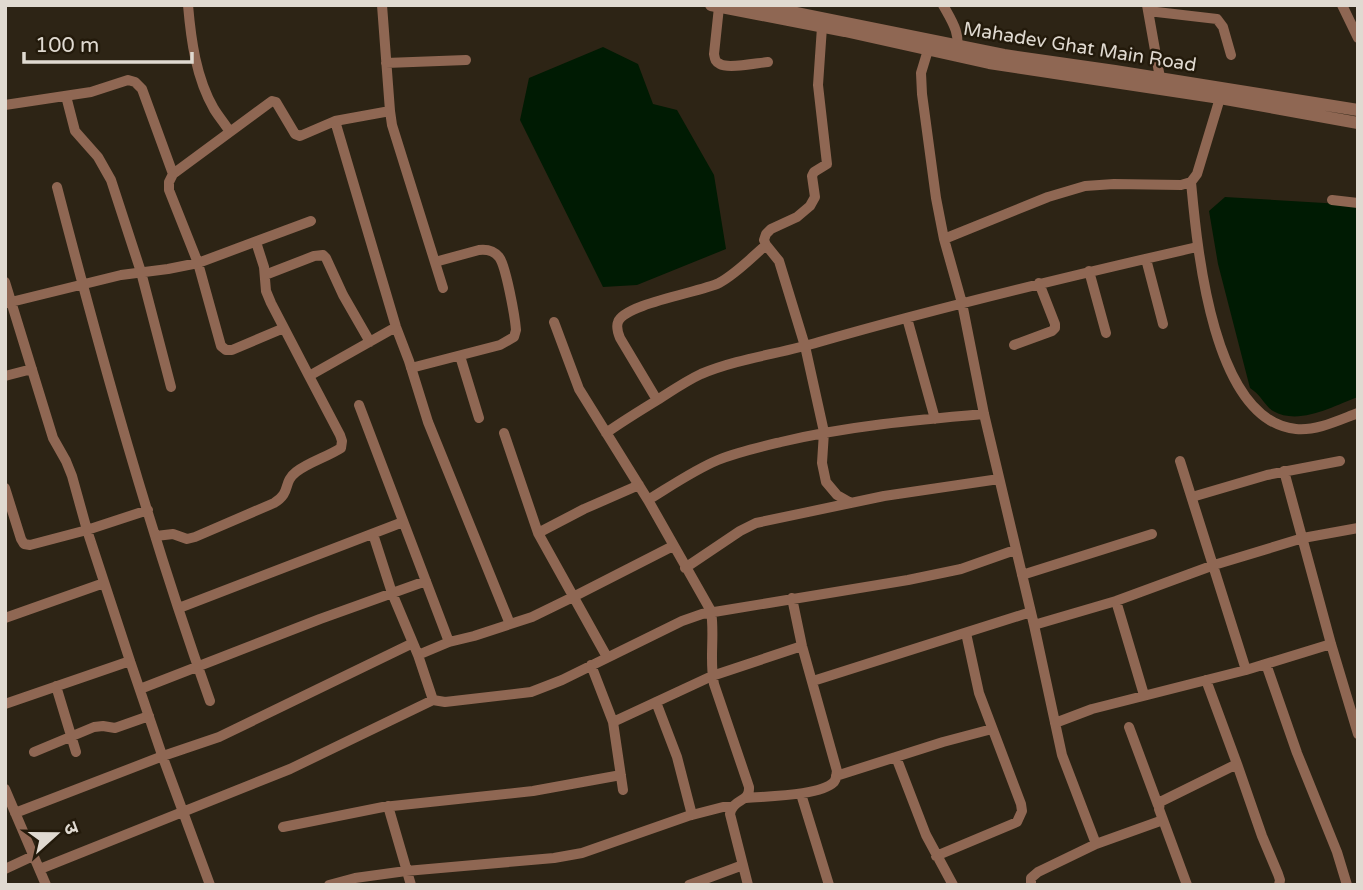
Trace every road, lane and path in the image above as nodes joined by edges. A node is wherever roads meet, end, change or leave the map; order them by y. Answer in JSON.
{"nodes":[{"id":1,"x":188,"y":5,"type":"edge"},
{"id":2,"x":382,"y":5,"type":"edge"},
{"id":3,"x":757,"y":5,"type":"edge"},
{"id":4,"x":943,"y":5,"type":"edge"},
{"id":5,"x":1342,"y":5,"type":"edge"},
{"id":6,"x":715,"y":6,"type":"edge"},
{"id":7,"x":1147,"y":8,"type":"edge"},
{"id":8,"x":822,"y":27,"type":"junction"},
{"id":9,"x":1358,"y":38,"type":"edge"},
{"id":10,"x":928,"y":50,"type":"junction"},
{"id":11,"x":958,"y":51,"type":"junction"},
{"id":12,"x":1231,"y":55,"type":"dead end"},
{"id":13,"x":466,"y":60,"type":"dead end"},
{"id":14,"x":768,"y":62,"type":"dead end"},
{"id":15,"x":386,"y":63,"type":"junction"},
{"id":16,"x":1160,"y":78,"type":"junction"},
{"id":17,"x":66,"y":96,"type":"junction"},
{"id":18,"x":1220,"y":98,"type":"junction"},
{"id":19,"x":5,"y":104,"type":"edge"},
{"id":20,"x":1358,"y":110,"type":"edge"},
{"id":21,"x":390,"y":111,"type":"junction"},
{"id":22,"x":335,"y":121,"type":"junction"},
{"id":23,"x":1358,"y":123,"type":"edge"},
{"id":24,"x":230,"y":132,"type":"junction"},
{"id":25,"x":173,"y":174,"type":"junction"},
{"id":26,"x":1191,"y":182,"type":"junction"},
{"id":27,"x":57,"y":187,"type":"dead end"},
{"id":28,"x":1332,"y":200,"type":"dead end"},
{"id":29,"x":1358,"y":203,"type":"edge"},
{"id":30,"x":311,"y":221,"type":"dead end"},
{"id":31,"x":944,"y":239,"type":"junction"},
{"id":32,"x":256,"y":242,"type":"junction"},
{"id":33,"x":765,"y":246,"type":"junction"},
{"id":34,"x":1197,"y":247,"type":"junction"},
{"id":35,"x":1146,"y":259,"type":"junction"},
{"id":36,"x":435,"y":262,"type":"junction"},
{"id":37,"x":198,"y":264,"type":"junction"},
{"id":38,"x":1089,"y":271,"type":"junction"},
{"id":39,"x":141,"y":272,"type":"junction"},
{"id":40,"x":265,"y":275,"type":"junction"},
{"id":41,"x":5,"y":282,"type":"edge"},
{"id":42,"x":1040,"y":283,"type":"junction"},
{"id":43,"x":82,"y":284,"type":"junction"},
{"id":44,"x":443,"y":288,"type":"dead end"},
{"id":45,"x":9,"y":302,"type":"edge"},
{"id":46,"x":962,"y":303,"type":"junction"},
{"id":47,"x":907,"y":318,"type":"junction"},
{"id":48,"x":554,"y":322,"type":"dead end"},
{"id":49,"x":1163,"y":324,"type":"dead end"},
{"id":50,"x":396,"y":327,"type":"junction"},
{"id":51,"x":284,"y":328,"type":"junction"},
{"id":52,"x":1106,"y":333,"type":"dead end"},
{"id":53,"x":370,"y":342,"type":"junction"},
{"id":54,"x":1014,"y":345,"type":"dead end"},
{"id":55,"x":805,"y":346,"type":"junction"},
{"id":56,"x":460,"y":356,"type":"junction"},
{"id":57,"x":411,"y":368,"type":"junction"},
{"id":58,"x":32,"y":369,"type":"junction"},
{"id":59,"x":5,"y":376,"type":"edge"},
{"id":60,"x":309,"y":376,"type":"junction"},
{"id":61,"x":171,"y":387,"type":"dead end"},
{"id":62,"x":657,"y":400,"type":"junction"},
{"id":63,"x":359,"y":405,"type":"dead end"},
{"id":64,"x":1358,"y":413,"type":"edge"},
{"id":65,"x":984,"y":414,"type":"junction"},
{"id":66,"x":479,"y":418,"type":"dead end"},
{"id":67,"x":935,"y":419,"type":"junction"},
{"id":68,"x":824,"y":432,"type":"junction"},
{"id":69,"x":504,"y":433,"type":"dead end"},
{"id":70,"x":606,"y":433,"type":"junction"},
{"id":71,"x":1180,"y":461,"type":"dead end"},
{"id":72,"x":1340,"y":461,"type":"dead end"},
{"id":73,"x":1284,"y":471,"type":"junction"},
{"id":74,"x":999,"y":479,"type":"junction"},
{"id":75,"x":639,"y":485,"type":"junction"},
{"id":76,"x":5,"y":488,"type":"edge"},
{"id":77,"x":1192,"y":497,"type":"junction"},
{"id":78,"x":648,"y":500,"type":"junction"},
{"id":79,"x":851,"y":503,"type":"junction"},
{"id":80,"x":8,"y":507,"type":"edge"},
{"id":81,"x":148,"y":510,"type":"junction"},
{"id":82,"x":403,"y":522,"type":"junction"},
{"id":83,"x":1358,"y":528,"type":"edge"},
{"id":84,"x":87,"y":530,"type":"junction"},
{"id":85,"x":538,"y":533,"type":"junction"},
{"id":86,"x":373,"y":534,"type":"junction"},
{"id":87,"x":1152,"y":534,"type":"dead end"},
{"id":88,"x":156,"y":536,"type":"junction"},
{"id":89,"x":1303,"y":538,"type":"junction"},
{"id":90,"x":673,"y":546,"type":"junction"},
{"id":91,"x":1015,"y":550,"type":"junction"},
{"id":92,"x":1214,"y":565,"type":"junction"},
{"id":93,"x":685,"y":568,"type":"junction"},
{"id":94,"x":1022,"y":575,"type":"junction"},
{"id":95,"x":426,"y":581,"type":"junction"},
{"id":96,"x":104,"y":583,"type":"junction"},
{"id":97,"x":392,"y":593,"type":"junction"},
{"id":98,"x":573,"y":597,"type":"junction"},
{"id":99,"x":792,"y":598,"type":"junction"},
{"id":100,"x":1116,"y":601,"type":"junction"},
{"id":101,"x":179,"y":608,"type":"junction"},
{"id":102,"x":711,"y":611,"type":"junction"},
{"id":103,"x":1031,"y":612,"type":"junction"},
{"id":104,"x":5,"y":618,"type":"edge"},
{"id":105,"x":510,"y":624,"type":"junction"},
{"id":106,"x":1034,"y":625,"type":"junction"},
{"id":107,"x":966,"y":633,"type":"junction"},
{"id":108,"x":449,"y":642,"type":"junction"},
{"id":109,"x":413,"y":643,"type":"junction"},
{"id":110,"x":1331,"y":644,"type":"junction"},
{"id":111,"x":802,"y":646,"type":"junction"},
{"id":112,"x":418,"y":655,"type":"junction"},
{"id":113,"x":607,"y":657,"type":"junction"},
{"id":114,"x":130,"y":661,"type":"junction"},
{"id":115,"x":1266,"y":664,"type":"junction"},
{"id":116,"x":591,"y":665,"type":"junction"},
{"id":117,"x":197,"y":666,"type":"junction"},
{"id":118,"x":1246,"y":670,"type":"junction"},
{"id":119,"x":712,"y":676,"type":"junction"},
{"id":120,"x":1206,"y":680,"type":"junction"},
{"id":121,"x":813,"y":681,"type":"junction"},
{"id":122,"x":56,"y":685,"type":"junction"},
{"id":123,"x":140,"y":689,"type":"junction"},
{"id":124,"x":1144,"y":695,"type":"junction"},
{"id":125,"x":433,"y":700,"type":"junction"},
{"id":126,"x":210,"y":701,"type":"dead end"},
{"id":127,"x":656,"y":702,"type":"junction"},
{"id":128,"x":1353,"y":702,"type":"edge"},
{"id":129,"x":5,"y":704,"type":"edge"},
{"id":130,"x":149,"y":716,"type":"junction"},
{"id":131,"x":613,"y":722,"type":"junction"},
{"id":132,"x":1055,"y":723,"type":"junction"},
{"id":133,"x":1129,"y":727,"type":"dead end"},
{"id":134,"x":992,"y":729,"type":"junction"},
{"id":135,"x":1358,"y":734,"type":"edge"},
{"id":136,"x":71,"y":736,"type":"junction"},
{"id":137,"x":34,"y":751,"type":"dead end"},
{"id":138,"x":76,"y":752,"type":"dead end"},
{"id":139,"x":163,"y":757,"type":"junction"},
{"id":140,"x":896,"y":757,"type":"junction"},
{"id":141,"x":1237,"y":764,"type":"junction"},
{"id":142,"x":621,"y":775,"type":"junction"},
{"id":143,"x":836,"y":776,"type":"junction"},
{"id":144,"x":623,"y":790,"type":"dead end"},
{"id":145,"x":6,"y":792,"type":"edge"},
{"id":146,"x":801,"y":794,"type":"junction"},
{"id":147,"x":746,"y":797,"type":"junction"},
{"id":148,"x":1158,"y":805,"type":"junction"},
{"id":149,"x":388,"y":806,"type":"junction"},
{"id":150,"x":732,"y":807,"type":"junction"},
{"id":151,"x":183,"y":812,"type":"junction"},
{"id":152,"x":15,"y":813,"type":"junction"},
{"id":153,"x":692,"y":815,"type":"junction"},
{"id":154,"x":1163,"y":820,"type":"junction"},
{"id":155,"x":283,"y":827,"type":"dead end"},
{"id":156,"x":1096,"y":845,"type":"junction"},
{"id":157,"x":33,"y":856,"type":"junction"},
{"id":158,"x":936,"y":856,"type":"junction"},
{"id":159,"x":743,"y":865,"type":"junction"},
{"id":160,"x":5,"y":869,"type":"edge"},
{"id":161,"x":40,"y":869,"type":"junction"},
{"id":162,"x":406,"y":871,"type":"junction"},
{"id":163,"x":46,"y":885,"type":"edge"},
{"id":164,"x":209,"y":885,"type":"edge"},
{"id":165,"x":329,"y":885,"type":"edge"},
{"id":166,"x":411,"y":885,"type":"edge"},
{"id":167,"x":689,"y":885,"type":"edge"},
{"id":168,"x":748,"y":885,"type":"edge"},
{"id":169,"x":829,"y":885,"type":"edge"},
{"id":170,"x":953,"y":885,"type":"edge"},
{"id":171,"x":1031,"y":885,"type":"edge"},
{"id":172,"x":1187,"y":885,"type":"edge"},
{"id":173,"x":1279,"y":885,"type":"edge"},
{"id":174,"x":1347,"y":885,"type":"edge"}],
"edges":[{"from":1,"to":24,"type":"street"},
{"from":2,"to":15,"type":"street"},
{"from":3,"to":11,"type":"street","name":"Mahadev Ghat Main Road"},
{"from":4,"to":11,"type":"street"},
{"from":5,"to":9,"type":"street"},
{"from":6,"to":8,"type":"street"},
{"from":6,"to":14,"type":"street"},
{"from":7,"to":12,"type":"street"},
{"from":7,"to":16,"type":"street"},
{"from":8,"to":10,"type":"street"},
{"from":8,"to":33,"type":"street"},
{"from":10,"to":11,"type":"street"},
{"from":10,"to":31,"type":"street"},
{"from":11,"to":16,"type":"street","name":"Mahadev Ghat Main Road"},
{"from":11,"to":18,"type":"street"},
{"from":13,"to":15,"type":"street"},
{"from":15,"to":21,"type":"street"},
{"from":16,"to":20,"type":"street","name":"Mahadev Ghat Main Road"},
{"from":17,"to":19,"type":"street"},
{"from":17,"to":25,"type":"street"},
{"from":17,"to":39,"type":"street"},
{"from":18,"to":23,"type":"street"},
{"from":18,"to":26,"type":"street"},
{"from":21,"to":22,"type":"street"},
{"from":21,"to":36,"type":"street"},
{"from":22,"to":24,"type":"street"},
{"from":22,"to":50,"type":"street"},
{"from":24,"to":25,"type":"street"},
{"from":25,"to":37,"type":"street"},
{"from":26,"to":31,"type":"street"},
{"from":26,"to":34,"type":"street"},
{"from":27,"to":43,"type":"street"},
{"from":28,"to":29,"type":"street"},
{"from":30,"to":32,"type":"street"},
{"from":31,"to":46,"type":"street"},
{"from":32,"to":37,"type":"street"},
{"from":32,"to":40,"type":"street"},
{"from":33,"to":55,"type":"street"},
{"from":33,"to":62,"type":"street"},
{"from":34,"to":35,"type":"street"},
{"from":34,"to":64,"type":"street"},
{"from":35,"to":38,"type":"street"},
{"from":35,"to":49,"type":"street"},
{"from":36,"to":44,"type":"street"},
{"from":36,"to":56,"type":"street"},
{"from":37,"to":39,"type":"street"},
{"from":37,"to":51,"type":"street"},
{"from":38,"to":42,"type":"street"},
{"from":38,"to":52,"type":"street"},
{"from":39,"to":43,"type":"street"},
{"from":39,"to":61,"type":"street"},
{"from":40,"to":51,"type":"street"},
{"from":40,"to":53,"type":"street"},
{"from":41,"to":45,"type":"street"},
{"from":42,"to":46,"type":"street"},
{"from":42,"to":54,"type":"street"},
{"from":43,"to":45,"type":"street"},
{"from":43,"to":81,"type":"street"},
{"from":45,"to":58,"type":"street"},
{"from":46,"to":47,"type":"street"},
{"from":46,"to":65,"type":"street"},
{"from":47,"to":55,"type":"street"},
{"from":47,"to":67,"type":"street"},
{"from":48,"to":70,"type":"street"},
{"from":50,"to":53,"type":"street"},
{"from":50,"to":57,"type":"street"},
{"from":51,"to":60,"type":"street"},
{"from":53,"to":60,"type":"street"},
{"from":55,"to":62,"type":"street"},
{"from":55,"to":68,"type":"street"},
{"from":56,"to":57,"type":"street"},
{"from":56,"to":66,"type":"street"},
{"from":57,"to":105,"type":"street"},
{"from":58,"to":59,"type":"street"},
{"from":58,"to":84,"type":"street"},
{"from":60,"to":88,"type":"street"},
{"from":62,"to":70,"type":"street"},
{"from":63,"to":82,"type":"street"},
{"from":65,"to":67,"type":"street"},
{"from":65,"to":74,"type":"street"},
{"from":67,"to":68,"type":"street"},
{"from":68,"to":78,"type":"street"},
{"from":68,"to":79,"type":"street"},
{"from":69,"to":85,"type":"street"},
{"from":70,"to":75,"type":"street"},
{"from":71,"to":77,"type":"street"},
{"from":72,"to":73,"type":"street"},
{"from":73,"to":77,"type":"street"},
{"from":73,"to":89,"type":"street"},
{"from":74,"to":79,"type":"street"},
{"from":74,"to":91,"type":"street"},
{"from":75,"to":78,"type":"street"},
{"from":75,"to":85,"type":"street"},
{"from":76,"to":80,"type":"street"},
{"from":77,"to":92,"type":"street"},
{"from":78,"to":90,"type":"street"},
{"from":79,"to":93,"type":"street"},
{"from":80,"to":84,"type":"street"},
{"from":81,"to":84,"type":"street"},
{"from":81,"to":88,"type":"street"},
{"from":82,"to":86,"type":"street"},
{"from":82,"to":95,"type":"street"},
{"from":83,"to":89,"type":"street"},
{"from":84,"to":96,"type":"street"},
{"from":85,"to":98,"type":"street"},
{"from":86,"to":97,"type":"street"},
{"from":86,"to":101,"type":"street"},
{"from":87,"to":94,"type":"street"},
{"from":88,"to":101,"type":"street"},
{"from":89,"to":92,"type":"street"},
{"from":89,"to":110,"type":"street"},
{"from":90,"to":93,"type":"street"},
{"from":90,"to":98,"type":"street"},
{"from":91,"to":94,"type":"street"},
{"from":91,"to":99,"type":"street"},
{"from":92,"to":100,"type":"street"},
{"from":92,"to":118,"type":"street"},
{"from":93,"to":102,"type":"street"},
{"from":94,"to":103,"type":"street"},
{"from":95,"to":97,"type":"street"},
{"from":95,"to":108,"type":"street"},
{"from":96,"to":104,"type":"street"},
{"from":96,"to":114,"type":"street"},
{"from":97,"to":109,"type":"street"},
{"from":97,"to":117,"type":"street"},
{"from":98,"to":105,"type":"street"},
{"from":98,"to":113,"type":"street"},
{"from":99,"to":102,"type":"street"},
{"from":99,"to":111,"type":"street"},
{"from":100,"to":106,"type":"street"},
{"from":100,"to":124,"type":"street"},
{"from":101,"to":117,"type":"street"},
{"from":102,"to":113,"type":"street"},
{"from":102,"to":119,"type":"street"},
{"from":103,"to":106,"type":"street"},
{"from":103,"to":107,"type":"street"},
{"from":105,"to":108,"type":"street"},
{"from":106,"to":132,"type":"street"},
{"from":107,"to":121,"type":"street"},
{"from":107,"to":134,"type":"street"},
{"from":108,"to":112,"type":"street"},
{"from":109,"to":112,"type":"street"},
{"from":109,"to":139,"type":"street"},
{"from":110,"to":115,"type":"street"},
{"from":110,"to":128,"type":"street"},
{"from":111,"to":119,"type":"street"},
{"from":111,"to":121,"type":"street"},
{"from":112,"to":125,"type":"street"},
{"from":113,"to":116,"type":"street"},
{"from":114,"to":122,"type":"street"},
{"from":114,"to":123,"type":"street"},
{"from":115,"to":118,"type":"street"},
{"from":115,"to":174,"type":"street"},
{"from":116,"to":125,"type":"street"},
{"from":116,"to":131,"type":"street"},
{"from":117,"to":123,"type":"street"},
{"from":117,"to":126,"type":"street"},
{"from":118,"to":120,"type":"street"},
{"from":119,"to":127,"type":"street"},
{"from":119,"to":147,"type":"street"},
{"from":120,"to":124,"type":"street"},
{"from":120,"to":141,"type":"street"},
{"from":121,"to":143,"type":"street"},
{"from":122,"to":129,"type":"street"},
{"from":122,"to":136,"type":"street"},
{"from":123,"to":130,"type":"street"},
{"from":124,"to":132,"type":"street"},
{"from":125,"to":151,"type":"street"},
{"from":127,"to":131,"type":"street"},
{"from":127,"to":153,"type":"street"},
{"from":128,"to":135,"type":"street"},
{"from":130,"to":136,"type":"street"},
{"from":130,"to":139,"type":"street"},
{"from":131,"to":142,"type":"street"},
{"from":132,"to":156,"type":"street"},
{"from":133,"to":148,"type":"street"},
{"from":134,"to":140,"type":"street"},
{"from":134,"to":158,"type":"street"},
{"from":136,"to":137,"type":"street"},
{"from":136,"to":138,"type":"street"},
{"from":139,"to":151,"type":"street"},
{"from":139,"to":152,"type":"street"},
{"from":140,"to":143,"type":"street"},
{"from":140,"to":158,"type":"street"},
{"from":141,"to":148,"type":"street"},
{"from":141,"to":173,"type":"street"},
{"from":142,"to":144,"type":"street"},
{"from":142,"to":149,"type":"street"},
{"from":143,"to":146,"type":"street"},
{"from":145,"to":152,"type":"street"},
{"from":146,"to":147,"type":"street"},
{"from":146,"to":169,"type":"street"},
{"from":147,"to":150,"type":"street"},
{"from":148,"to":154,"type":"street"},
{"from":149,"to":155,"type":"street"},
{"from":149,"to":162,"type":"street"},
{"from":150,"to":153,"type":"street"},
{"from":150,"to":159,"type":"street"},
{"from":151,"to":161,"type":"street"},
{"from":151,"to":164,"type":"street"},
{"from":152,"to":157,"type":"street"},
{"from":153,"to":162,"type":"street"},
{"from":154,"to":156,"type":"street"},
{"from":154,"to":172,"type":"street"},
{"from":156,"to":171,"type":"street"},
{"from":157,"to":160,"type":"street"},
{"from":157,"to":161,"type":"street"},
{"from":158,"to":170,"type":"street"},
{"from":159,"to":167,"type":"street"},
{"from":159,"to":168,"type":"street"},
{"from":161,"to":163,"type":"street"},
{"from":162,"to":165,"type":"street"},
{"from":162,"to":166,"type":"street"}]}
